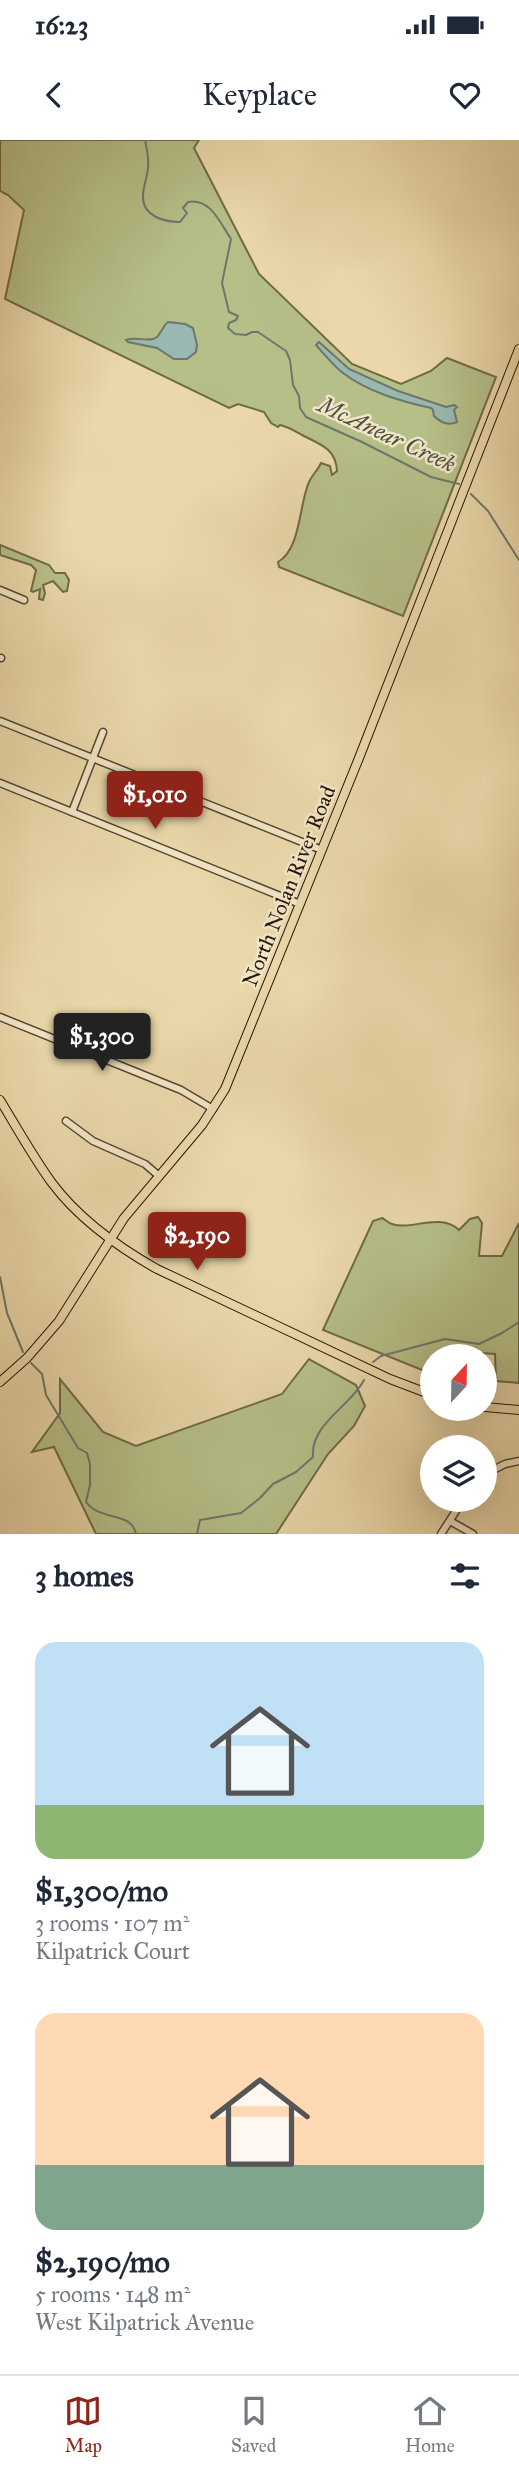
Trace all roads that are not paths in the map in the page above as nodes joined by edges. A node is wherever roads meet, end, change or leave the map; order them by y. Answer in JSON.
{"nodes":[{"id":1,"x":519,"y":349,"type":"edge"},
{"id":2,"x":0,"y":590,"type":"edge"},
{"id":3,"x":24,"y":600,"type":"dead end"},
{"id":4,"x":0,"y":721,"type":"edge"},
{"id":5,"x":103,"y":733,"type":"dead end"},
{"id":6,"x":93,"y":758,"type":"junction"},
{"id":7,"x":0,"y":783,"type":"edge"},
{"id":8,"x":72,"y":812,"type":"junction"},
{"id":9,"x":322,"y":850,"type":"junction"},
{"id":10,"x":300,"y":904,"type":"junction"},
{"id":11,"x":0,"y":1017,"type":"edge"},
{"id":12,"x":0,"y":1100,"type":"edge"},
{"id":13,"x":213,"y":1109,"type":"junction"},
{"id":14,"x":66,"y":1121,"type":"dead end"},
{"id":15,"x":159,"y":1176,"type":"junction"},
{"id":16,"x":110,"y":1238,"type":"junction"},
{"id":17,"x":0,"y":1382,"type":"edge"},
{"id":18,"x":420,"y":1390,"type":"edge"},
{"id":19,"x":497,"y":1408,"type":"edge"},
{"id":20,"x":519,"y":1410,"type":"edge"},
{"id":21,"x":519,"y":1461,"type":"edge"},
{"id":22,"x":497,"y":1468,"type":"edge"},
{"id":23,"x":456,"y":1512,"type":"edge"},
{"id":24,"x":450,"y":1521,"type":"junction"},
{"id":25,"x":441,"y":1534,"type":"edge"},
{"id":26,"x":473,"y":1534,"type":"edge"}],
"edges":[{"from":1,"to":9,"type":"main road","name":"North Nolan River Road"},
{"from":2,"to":3,"type":"street"},
{"from":4,"to":6,"type":"street"},
{"from":5,"to":6,"type":"street"},
{"from":6,"to":8,"type":"street"},
{"from":6,"to":9,"type":"street"},
{"from":7,"to":8,"type":"street"},
{"from":8,"to":10,"type":"street"},
{"from":9,"to":10,"type":"main road","name":"North Nolan River Road"},
{"from":10,"to":13,"type":"main road","name":"North Nolan River Road"},
{"from":11,"to":13,"type":"street"},
{"from":12,"to":16,"type":"main road"},
{"from":13,"to":15,"type":"main road","name":"North Nolan River Road"},
{"from":14,"to":15,"type":"street"},
{"from":15,"to":16,"type":"main road","name":"North Nolan River Road"},
{"from":16,"to":17,"type":"main road","name":"North Nolan River Road"},
{"from":16,"to":18,"type":"main road"},
{"from":19,"to":20,"type":"main road"},
{"from":21,"to":22,"type":"street"},
{"from":23,"to":24,"type":"street"},
{"from":24,"to":25,"type":"street"},
{"from":24,"to":26,"type":"street"}]}
